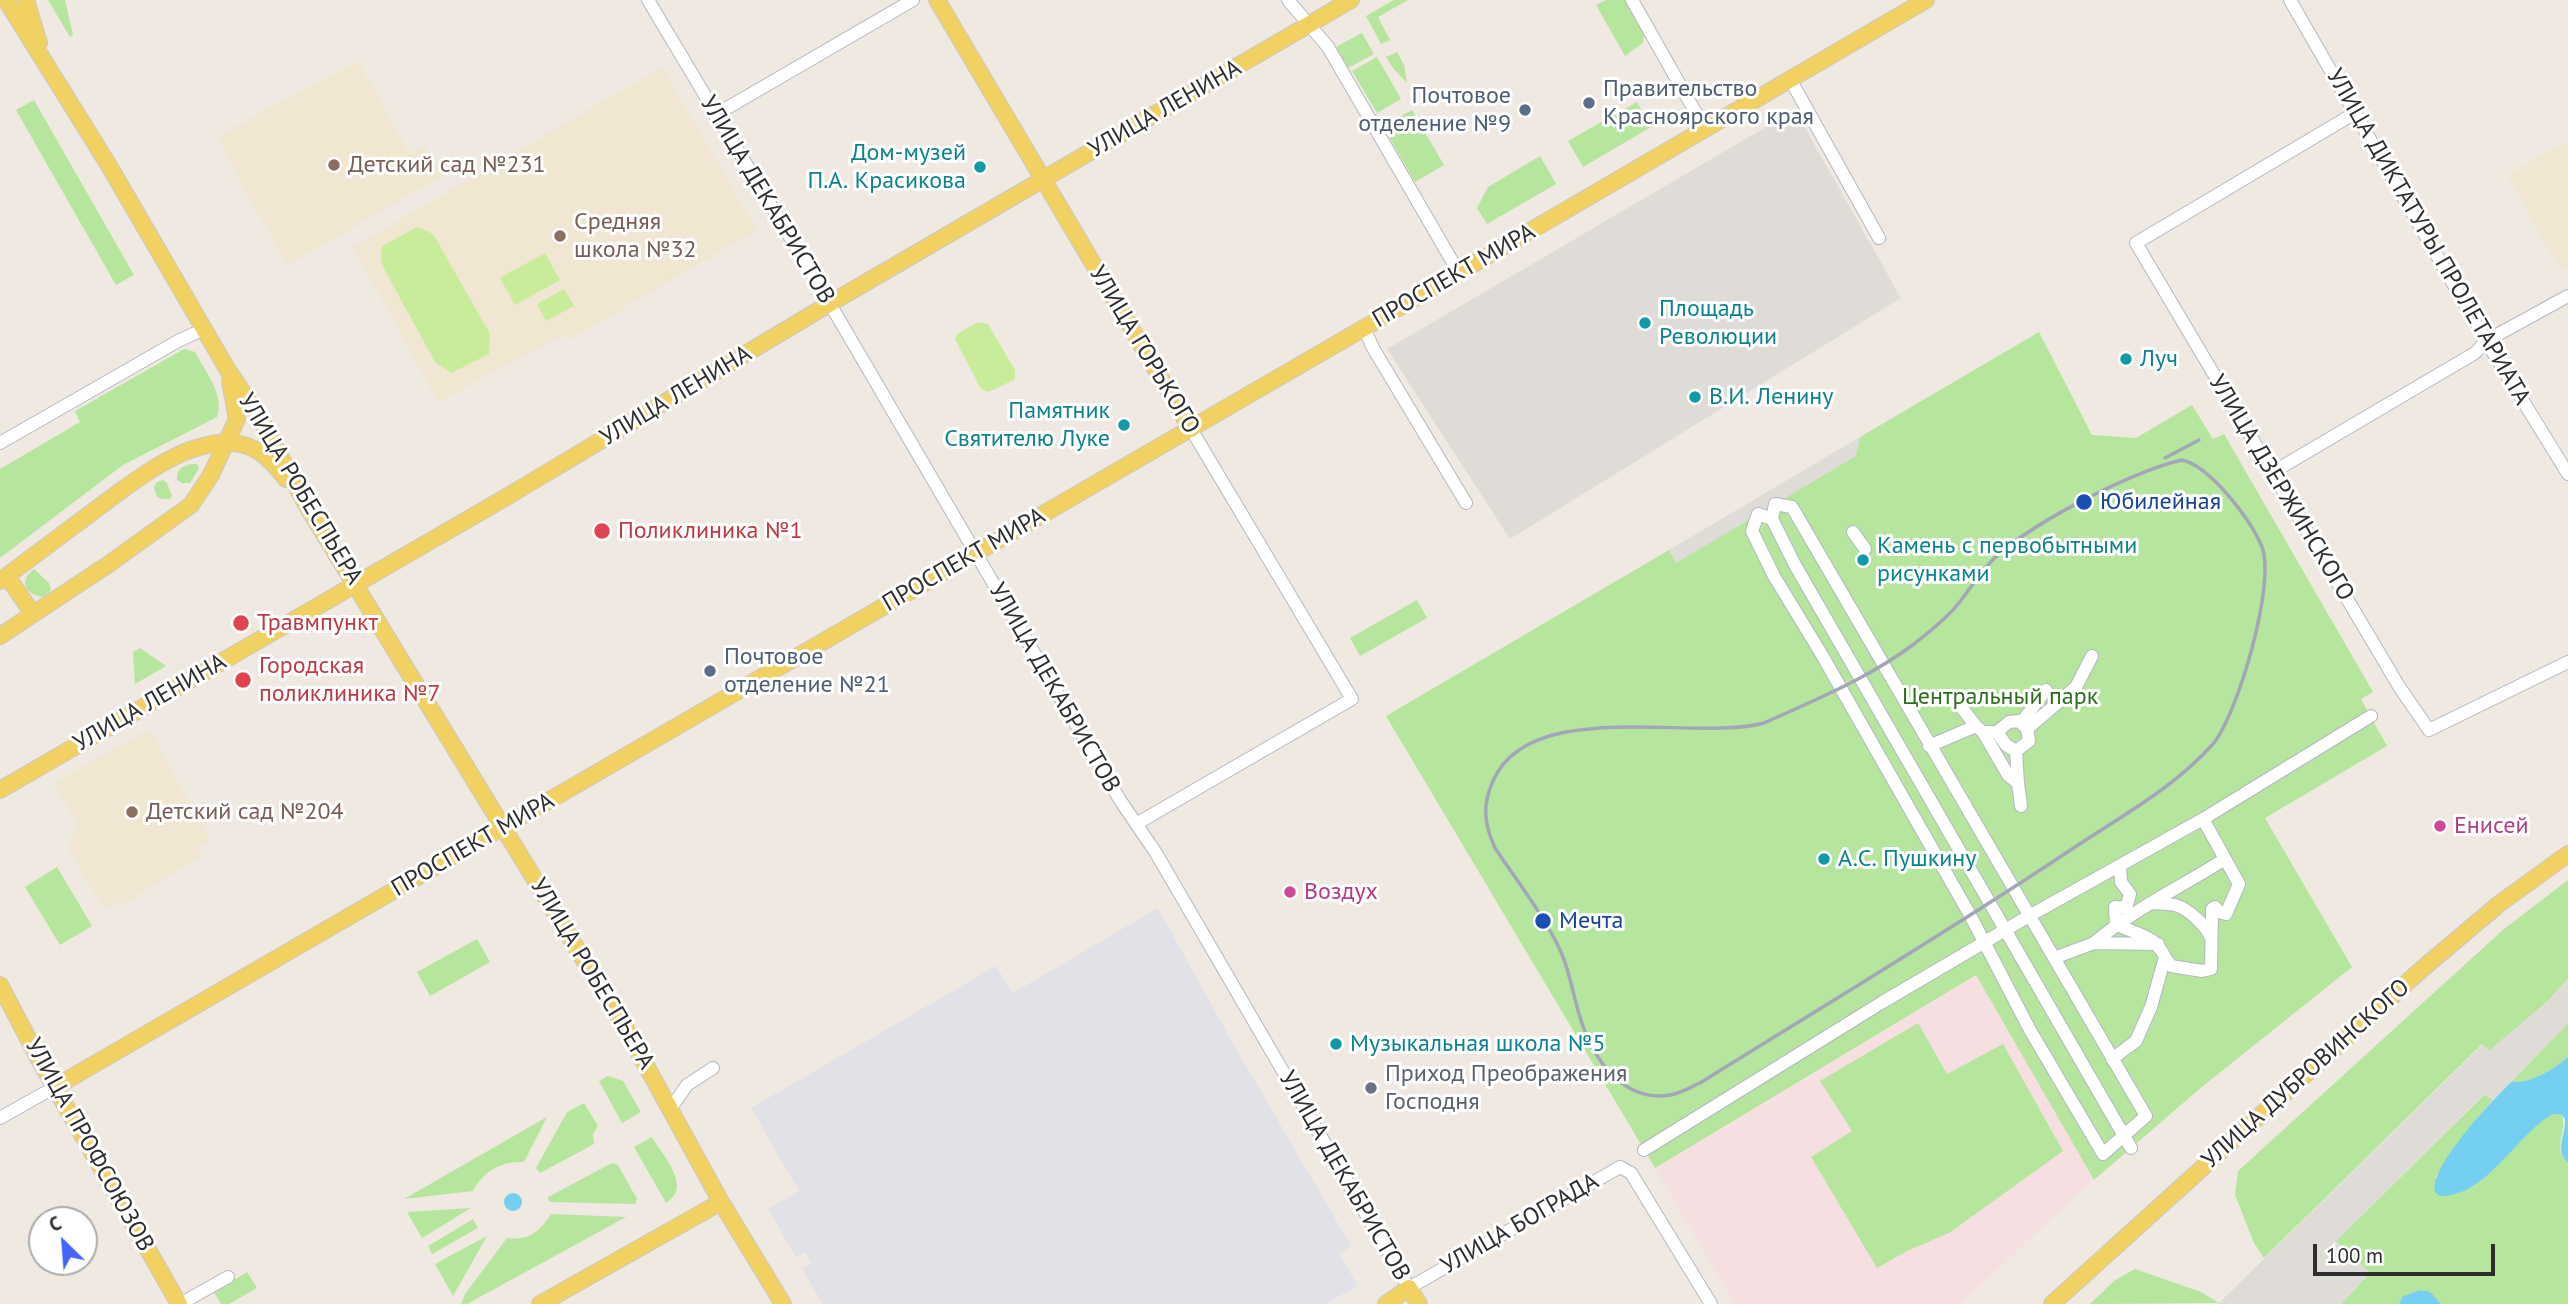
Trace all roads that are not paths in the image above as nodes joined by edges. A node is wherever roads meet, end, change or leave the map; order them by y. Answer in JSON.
{"nodes":[{"id":1,"x":6,"y":0,"type":"edge"},
{"id":2,"x":26,"y":0,"type":"edge"},
{"id":3,"x":648,"y":0,"type":"edge"},
{"id":4,"x":913,"y":0,"type":"edge"},
{"id":5,"x":937,"y":0,"type":"edge"},
{"id":6,"x":1288,"y":0,"type":"edge"},
{"id":7,"x":1351,"y":0,"type":"edge"},
{"id":8,"x":1632,"y":0,"type":"edge"},
{"id":9,"x":1926,"y":0,"type":"edge"},
{"id":10,"x":2290,"y":0,"type":"edge"},
{"id":11,"x":1310,"y":24,"type":"junction"},
{"id":12,"x":45,"y":62,"type":"junction"},
{"id":13,"x":1790,"y":79,"type":"junction"},
{"id":14,"x":2355,"y":113,"type":"junction"},
{"id":15,"x":715,"y":115,"type":"junction"},
{"id":16,"x":1705,"y":129,"type":"junction"},
{"id":17,"x":1044,"y":180,"type":"junction"},
{"id":18,"x":1879,"y":238,"type":"dead end"},
{"id":19,"x":1459,"y":273,"type":"junction"},
{"id":20,"x":2568,"y":296,"type":"edge"},
{"id":21,"x":829,"y":304,"type":"junction"},
{"id":22,"x":1364,"y":328,"type":"junction"},
{"id":23,"x":204,"y":329,"type":"junction"},
{"id":24,"x":2486,"y":341,"type":"junction"},
{"id":25,"x":226,"y":367,"type":"junction"},
{"id":26,"x":1191,"y":429,"type":"junction"},
{"id":27,"x":0,"y":443,"type":"edge"},
{"id":28,"x":226,"y":443,"type":"junction"},
{"id":29,"x":2273,"y":472,"type":"junction"},
{"id":30,"x":2568,"y":474,"type":"edge"},
{"id":31,"x":1466,"y":503,"type":"dead end"},
{"id":32,"x":307,"y":506,"type":"junction"},
{"id":33,"x":1773,"y":519,"type":"junction"},
{"id":34,"x":1853,"y":532,"type":"dead end"},
{"id":35,"x":1865,"y":549,"type":"dead end"},
{"id":36,"x":975,"y":554,"type":"junction"},
{"id":37,"x":4,"y":578,"type":"edge"},
{"id":38,"x":356,"y":583,"type":"junction"},
{"id":39,"x":33,"y":614,"type":"junction"},
{"id":40,"x":0,"y":636,"type":"edge"},
{"id":41,"x":2092,"y":656,"type":"dead end"},
{"id":42,"x":2568,"y":662,"type":"edge"},
{"id":43,"x":1961,"y":707,"type":"dead end"},
{"id":44,"x":2052,"y":708,"type":"junction"},
{"id":45,"x":2371,"y":716,"type":"dead end"},
{"id":46,"x":2024,"y":726,"type":"junction"},
{"id":47,"x":1985,"y":730,"type":"junction"},
{"id":48,"x":1930,"y":746,"type":"junction"},
{"id":49,"x":2016,"y":751,"type":"junction"},
{"id":50,"x":2018,"y":783,"type":"junction"},
{"id":51,"x":0,"y":790,"type":"edge"},
{"id":52,"x":2021,"y":806,"type":"dead end"},
{"id":53,"x":2203,"y":819,"type":"junction"},
{"id":54,"x":1136,"y":824,"type":"junction"},
{"id":55,"x":504,"y":827,"type":"junction"},
{"id":56,"x":2568,"y":854,"type":"edge"},
{"id":57,"x":2225,"y":859,"type":"junction"},
{"id":58,"x":2120,"y":866,"type":"junction"},
{"id":59,"x":2149,"y":903,"type":"junction"},
{"id":60,"x":2029,"y":916,"type":"junction"},
{"id":61,"x":2116,"y":924,"type":"junction"},
{"id":62,"x":2006,"y":930,"type":"junction"},
{"id":63,"x":2211,"y":938,"type":"junction"},
{"id":64,"x":1985,"y":942,"type":"junction"},
{"id":65,"x":2094,"y":943,"type":"junction"},
{"id":66,"x":2158,"y":944,"type":"junction"},
{"id":67,"x":2165,"y":957,"type":"junction"},
{"id":68,"x":2054,"y":958,"type":"junction"},
{"id":69,"x":0,"y":985,"type":"edge"},
{"id":70,"x":2112,"y":1059,"type":"junction"},
{"id":71,"x":713,"y":1068,"type":"dead end"},
{"id":72,"x":55,"y":1087,"type":"junction"},
{"id":73,"x":671,"y":1108,"type":"junction"},
{"id":74,"x":0,"y":1118,"type":"edge"},
{"id":75,"x":2124,"y":1135,"type":"junction"},
{"id":76,"x":2131,"y":1148,"type":"dead end"},
{"id":77,"x":1644,"y":1150,"type":"dead end"},
{"id":78,"x":721,"y":1202,"type":"junction"},
{"id":79,"x":228,"y":1277,"type":"dead end"},
{"id":80,"x":1409,"y":1288,"type":"junction"},
{"id":81,"x":179,"y":1304,"type":"edge"},
{"id":82,"x":540,"y":1304,"type":"edge"},
{"id":83,"x":783,"y":1304,"type":"edge"},
{"id":84,"x":1386,"y":1304,"type":"edge"},
{"id":85,"x":1419,"y":1304,"type":"edge"},
{"id":86,"x":1711,"y":1304,"type":"edge"},
{"id":87,"x":2052,"y":1304,"type":"edge"}],
"edges":[{"from":1,"to":12,"type":"main road","name":"УЛИЦА РОБЕСПЬЕРА"},
{"from":2,"to":12,"type":"main road"},
{"from":3,"to":15,"type":"street","name":"УЛИЦА ДЕКАБРИСТОВ"},
{"from":4,"to":15,"type":"street"},
{"from":5,"to":17,"type":"main road","name":"УЛИЦА ГОРЬКОГО"},
{"from":6,"to":11,"type":"street"},
{"from":7,"to":11,"type":"main road","name":"УЛИЦА ЛЕНИНА"},
{"from":8,"to":16,"type":"street"},
{"from":9,"to":13,"type":"main road","name":"ПРОСПЕКТ МИРА"},
{"from":10,"to":14,"type":"street","name":"УЛИЦА ДИКТАТУРЫ ПРОЛЕТАРИАТА"},
{"from":11,"to":17,"type":"main road","name":"УЛИЦА ЛЕНИНА"},
{"from":11,"to":19,"type":"street"},
{"from":12,"to":23,"type":"main road","name":"УЛИЦА РОБЕСПЬЕРА"},
{"from":13,"to":16,"type":"main road","name":"ПРОСПЕКТ МИРА"},
{"from":13,"to":18,"type":"street"},
{"from":14,"to":24,"type":"street","name":"УЛИЦА ДИКТАТУРЫ ПРОЛЕТАРИАТА"},
{"from":14,"to":29,"type":"street","name":"УЛИЦА ДЗЕРЖИНСКОГО"},
{"from":15,"to":21,"type":"street","name":"УЛИЦА ДЕКАБРИСТОВ"},
{"from":16,"to":19,"type":"main road","name":"ПРОСПЕКТ МИРА"},
{"from":17,"to":21,"type":"main road","name":"УЛИЦА ЛЕНИНА"},
{"from":17,"to":26,"type":"main road","name":"УЛИЦА ГОРЬКОГО"},
{"from":19,"to":22,"type":"main road","name":"ПРОСПЕКТ МИРА"},
{"from":20,"to":24,"type":"street"},
{"from":21,"to":36,"type":"street","name":"УЛИЦА ДЕКАБРИСТОВ"},
{"from":21,"to":38,"type":"main road","name":"УЛИЦА ЛЕНИНА"},
{"from":22,"to":26,"type":"main road","name":"ПРОСПЕКТ МИРА"},
{"from":22,"to":31,"type":"street"},
{"from":23,"to":25,"type":"main road","name":"УЛИЦА РОБЕСПЬЕРА"},
{"from":23,"to":27,"type":"street"},
{"from":24,"to":29,"type":"street"},
{"from":24,"to":30,"type":"street","name":"УЛИЦА ДИКТАТУРЫ ПРОЛЕТАРИАТА"},
{"from":25,"to":28,"type":"main road"},
{"from":25,"to":32,"type":"main road","name":"УЛИЦА РОБЕСПЬЕРА"},
{"from":26,"to":36,"type":"main road","name":"ПРОСПЕКТ МИРА"},
{"from":26,"to":54,"type":"street","name":"УЛИЦА ГОРЬКОГО"},
{"from":28,"to":32,"type":"main road"},
{"from":28,"to":37,"type":"main road"},
{"from":28,"to":39,"type":"main road"},
{"from":29,"to":42,"type":"street","name":"УЛИЦА ДЗЕРЖИНСКОГО"},
{"from":32,"to":38,"type":"main road","name":"УЛИЦА РОБЕСПЬЕРА"},
{"from":33,"to":48,"type":"street"},
{"from":33,"to":62,"type":"street"},
{"from":33,"to":64,"type":"street"},
{"from":34,"to":35,"type":"street"},
{"from":36,"to":54,"type":"street","name":"УЛИЦА ДЕКАБРИСТОВ"},
{"from":36,"to":55,"type":"main road","name":"ПРОСПЕКТ МИРА"},
{"from":37,"to":39,"type":"main road"},
{"from":38,"to":51,"type":"main road","name":"УЛИЦА ЛЕНИНА"},
{"from":38,"to":55,"type":"main road","name":"УЛИЦА РОБЕСПЬЕРА"},
{"from":39,"to":40,"type":"main road"},
{"from":41,"to":44,"type":"street"},
{"from":43,"to":47,"type":"street"},
{"from":44,"to":46,"type":"street"},
{"from":44,"to":46,"type":"street"},
{"from":45,"to":53,"type":"street"},
{"from":46,"to":47,"type":"street"},
{"from":46,"to":49,"type":"street"},
{"from":47,"to":48,"type":"street"},
{"from":47,"to":49,"type":"street"},
{"from":47,"to":50,"type":"street"},
{"from":48,"to":60,"type":"street"},
{"from":49,"to":50,"type":"street"},
{"from":50,"to":52,"type":"street"},
{"from":53,"to":57,"type":"street"},
{"from":53,"to":58,"type":"street"},
{"from":54,"to":80,"type":"street","name":"УЛИЦА ДЕКАБРИСТОВ"},
{"from":55,"to":72,"type":"main road","name":"ПРОСПЕКТ МИРА"},
{"from":55,"to":73,"type":"main road","name":"УЛИЦА РОБЕСПЬЕРА"},
{"from":56,"to":87,"type":"main road","name":"УЛИЦА ДУБРОВИНСКОГО"},
{"from":57,"to":59,"type":"street"},
{"from":57,"to":63,"type":"street"},
{"from":58,"to":60,"type":"street"},
{"from":58,"to":61,"type":"street"},
{"from":59,"to":61,"type":"street"},
{"from":59,"to":63,"type":"street"},
{"from":60,"to":62,"type":"street"},
{"from":60,"to":68,"type":"street"},
{"from":61,"to":65,"type":"street"},
{"from":61,"to":66,"type":"street"},
{"from":62,"to":64,"type":"street"},
{"from":62,"to":75,"type":"street"},
{"from":63,"to":67,"type":"street"},
{"from":64,"to":75,"type":"street"},
{"from":64,"to":77,"type":"street"},
{"from":65,"to":66,"type":"street"},
{"from":65,"to":68,"type":"street"},
{"from":66,"to":67,"type":"street"},
{"from":67,"to":70,"type":"street"},
{"from":68,"to":70,"type":"street"},
{"from":69,"to":72,"type":"main road","name":"УЛИЦА ПРОФСОЮЗОВ"},
{"from":70,"to":75,"type":"street"},
{"from":71,"to":73,"type":"street"},
{"from":72,"to":74,"type":"street","name":"ПРОСПЕКТ МИРА"},
{"from":72,"to":81,"type":"main road","name":"УЛИЦА ПРОФСОЮЗОВ"},
{"from":73,"to":78,"type":"main road","name":"УЛИЦА РОБЕСПЬЕРА"},
{"from":75,"to":76,"type":"street"},
{"from":78,"to":82,"type":"main road"},
{"from":78,"to":83,"type":"main road","name":"УЛИЦА РОБЕСПЬЕРА"},
{"from":79,"to":81,"type":"street"},
{"from":80,"to":84,"type":"main road","name":"УЛИЦА БОГРАДА"},
{"from":80,"to":85,"type":"main road","name":"УЛИЦА ДЕКАБРИСТОВ"},
{"from":80,"to":86,"type":"street","name":"УЛИЦА БОГРАДА"}]}
